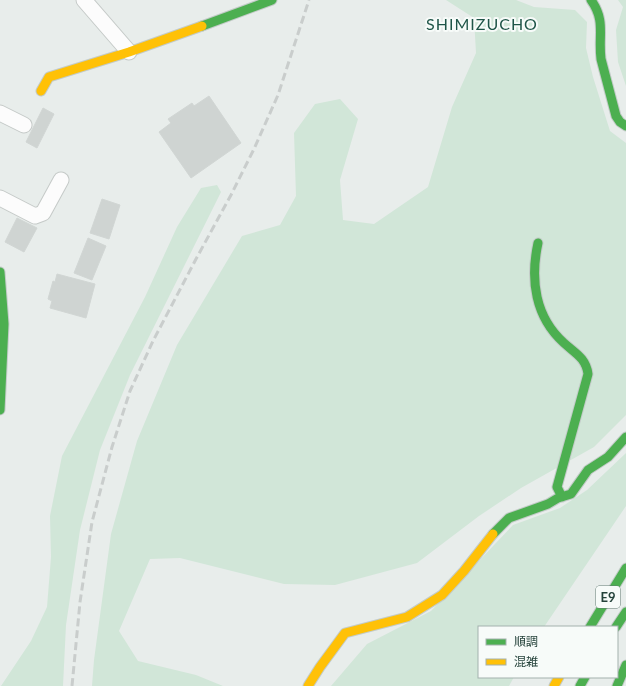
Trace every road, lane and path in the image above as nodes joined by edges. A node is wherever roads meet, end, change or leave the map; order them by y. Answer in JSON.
{"nodes":[{"id":1,"x":84,"y":0,"type":"edge"},
{"id":2,"x":272,"y":0,"type":"edge"},
{"id":3,"x":592,"y":0,"type":"edge"},
{"id":4,"x":130,"y":52,"type":"junction"},
{"id":5,"x":41,"y":90,"type":"dead end"},
{"id":6,"x":0,"y":113,"type":"edge"},
{"id":7,"x":24,"y":125,"type":"dead end"},
{"id":8,"x":626,"y":126,"type":"edge"},
{"id":9,"x":61,"y":180,"type":"dead end"},
{"id":10,"x":0,"y":198,"type":"edge"},
{"id":11,"x":538,"y":243,"type":"dead end"},
{"id":12,"x":0,"y":272,"type":"edge"},
{"id":13,"x":0,"y":410,"type":"edge"},
{"id":14,"x":626,"y":437,"type":"edge"},
{"id":15,"x":562,"y":497,"type":"junction"},
{"id":16,"x":626,"y":568,"type":"edge"},
{"id":17,"x":626,"y":612,"type":"edge"},
{"id":18,"x":591,"y":626,"type":"edge"},
{"id":19,"x":617,"y":626,"type":"edge"},
{"id":20,"x":626,"y":665,"type":"edge"},
{"id":21,"x":308,"y":686,"type":"edge"},
{"id":22,"x":618,"y":686,"type":"edge"}],
"edges":[{"from":1,"to":4,"type":"street"},
{"from":2,"to":4,"type":"main road"},
{"from":3,"to":8,"type":"main road"},
{"from":4,"to":5,"type":"main road"},
{"from":6,"to":7,"type":"street"},
{"from":9,"to":10,"type":"street"},
{"from":11,"to":15,"type":"main road"},
{"from":12,"to":13,"type":"main road"},
{"from":14,"to":15,"type":"main road"},
{"from":15,"to":21,"type":"main road"},
{"from":16,"to":18,"type":"main road","number":"E9"},
{"from":17,"to":19,"type":"main road","number":"E9"},
{"from":20,"to":22,"type":"main road"}]}
